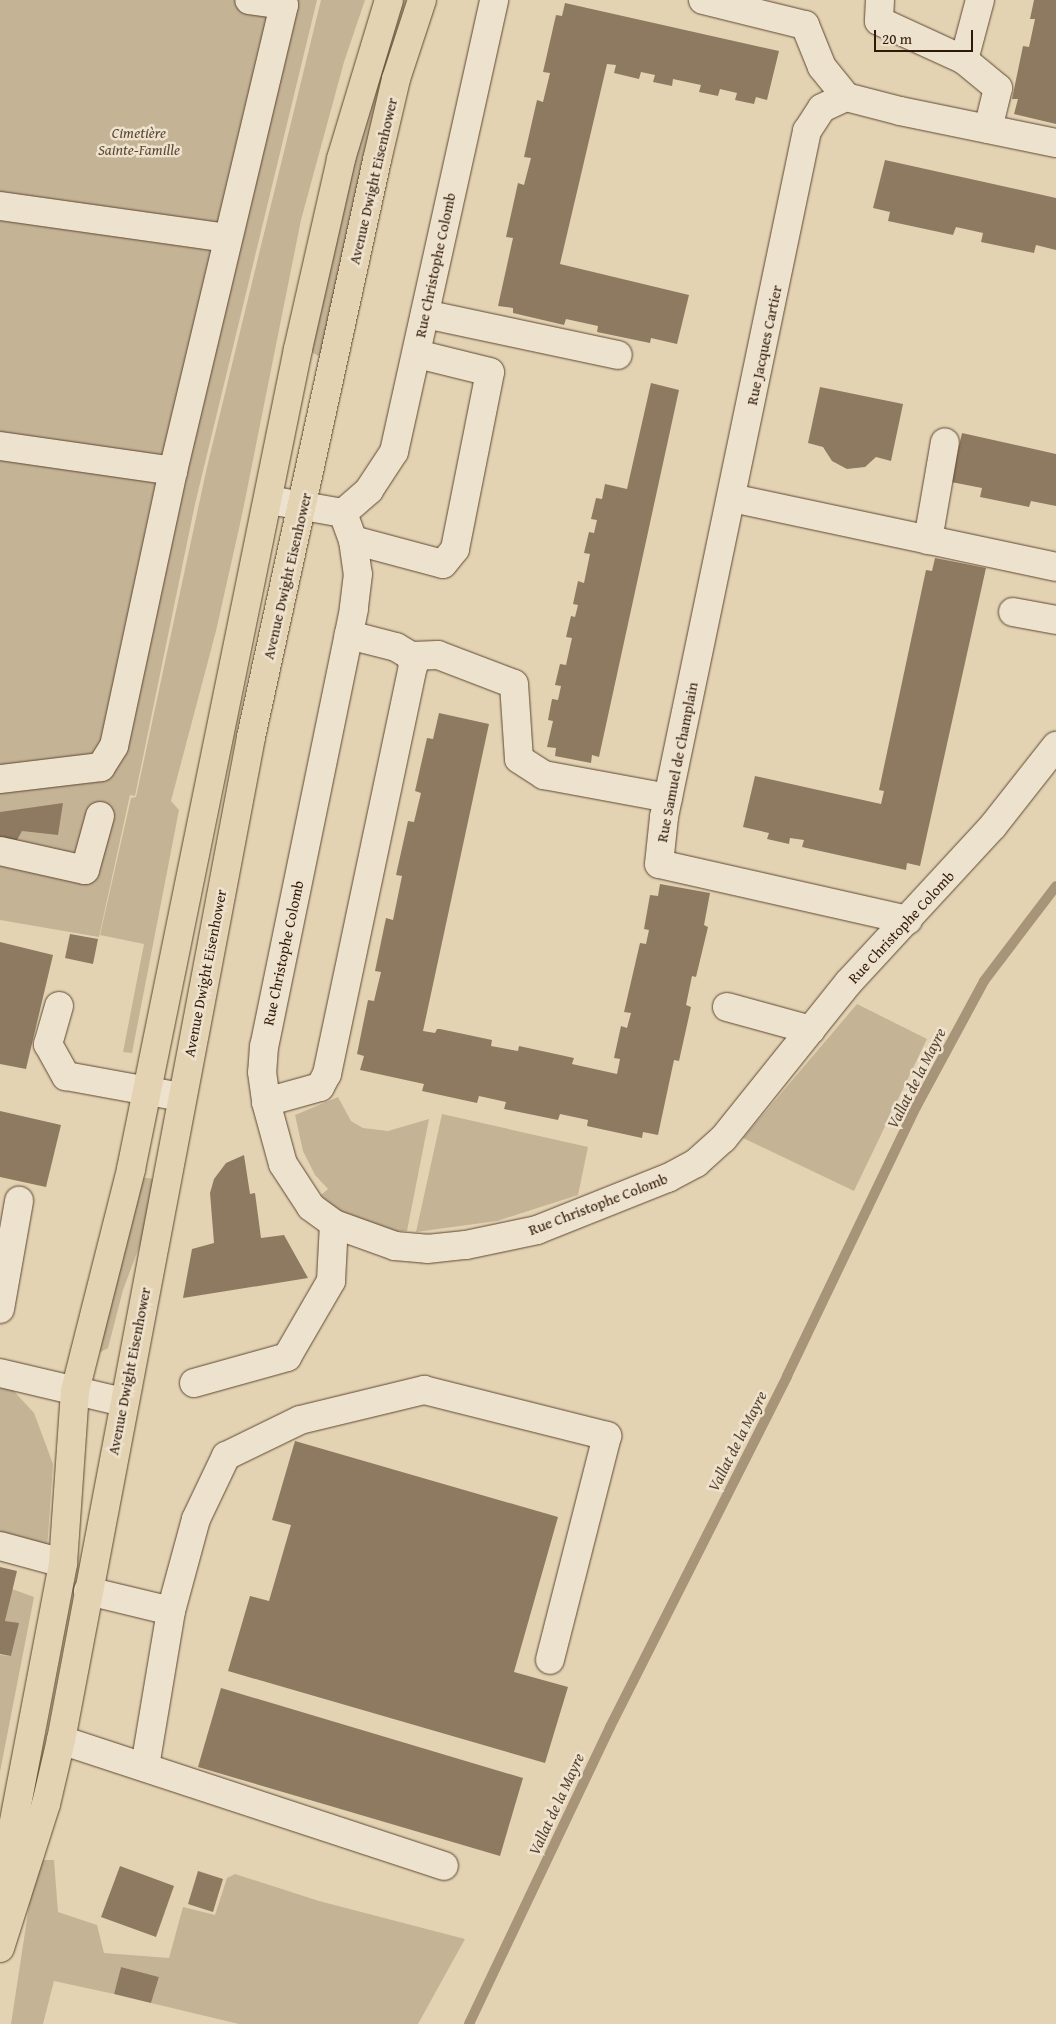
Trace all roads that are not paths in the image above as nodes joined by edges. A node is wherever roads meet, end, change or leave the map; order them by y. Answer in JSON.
{"nodes":[{"id":1,"x":248,"y":0,"type":"edge"},
{"id":2,"x":389,"y":0,"type":"edge"},
{"id":3,"x":428,"y":0,"type":"edge"},
{"id":4,"x":494,"y":0,"type":"edge"},
{"id":5,"x":703,"y":0,"type":"edge"},
{"id":6,"x":880,"y":0,"type":"edge"},
{"id":7,"x":980,"y":0,"type":"edge"},
{"id":8,"x":285,"y":2,"type":"edge"},
{"id":9,"x":418,"y":12,"type":"edge"},
{"id":10,"x":964,"y":60,"type":"junction"},
{"id":11,"x":846,"y":97,"type":"junction"},
{"id":12,"x":988,"y":129,"type":"junction"},
{"id":13,"x":1056,"y":143,"type":"edge"},
{"id":14,"x":0,"y":206,"type":"edge"},
{"id":15,"x":227,"y":238,"type":"junction"},
{"id":16,"x":425,"y":314,"type":"junction"},
{"id":17,"x":417,"y":354,"type":"junction"},
{"id":18,"x":618,"y":355,"type":"dead end"},
{"id":19,"x":945,"y":442,"type":"dead end"},
{"id":20,"x":0,"y":446,"type":"edge"},
{"id":21,"x":172,"y":471,"type":"junction"},
{"id":22,"x":732,"y":498,"type":"junction"},
{"id":23,"x":269,"y":500,"type":"junction"},
{"id":24,"x":303,"y":506,"type":"junction"},
{"id":25,"x":343,"y":513,"type":"junction"},
{"id":26,"x":353,"y":540,"type":"junction"},
{"id":27,"x":928,"y":540,"type":"junction"},
{"id":28,"x":1056,"y":567,"type":"edge"},
{"id":29,"x":1013,"y":612,"type":"dead end"},
{"id":30,"x":1056,"y":620,"type":"edge"},
{"id":31,"x":349,"y":635,"type":"junction"},
{"id":32,"x":410,"y":656,"type":"junction"},
{"id":33,"x":1056,"y":746,"type":"edge"},
{"id":34,"x":0,"y":779,"type":"edge"},
{"id":35,"x":668,"y":798,"type":"junction"},
{"id":36,"x":100,"y":816,"type":"dead end"},
{"id":37,"x":0,"y":851,"type":"edge"},
{"id":38,"x":908,"y":920,"type":"junction"},
{"id":39,"x":59,"y":1006,"type":"dead end"},
{"id":40,"x":727,"y":1007,"type":"dead end"},
{"id":41,"x":811,"y":1030,"type":"junction"},
{"id":42,"x":148,"y":1091,"type":"junction"},
{"id":43,"x":181,"y":1097,"type":"junction"},
{"id":44,"x":266,"y":1102,"type":"junction"},
{"id":45,"x":19,"y":1200,"type":"dead end"},
{"id":46,"x":334,"y":1224,"type":"junction"},
{"id":47,"x":0,"y":1308,"type":"edge"},
{"id":48,"x":0,"y":1373,"type":"edge"},
{"id":49,"x":194,"y":1383,"type":"dead end"},
{"id":50,"x":75,"y":1391,"type":"junction"},
{"id":51,"x":124,"y":1402,"type":"junction"},
{"id":52,"x":0,"y":1546,"type":"edge"},
{"id":53,"x":63,"y":1563,"type":"junction"},
{"id":54,"x":88,"y":1591,"type":"junction"},
{"id":55,"x":171,"y":1611,"type":"junction"},
{"id":56,"x":550,"y":1660,"type":"dead end"},
{"id":57,"x":61,"y":1740,"type":"junction"},
{"id":58,"x":146,"y":1767,"type":"junction"},
{"id":59,"x":7,"y":1831,"type":"edge"},
{"id":60,"x":444,"y":1866,"type":"dead end"},
{"id":61,"x":0,"y":1893,"type":"edge"},
{"id":62,"x":0,"y":1948,"type":"edge"}],
"edges":[{"from":1,"to":8,"type":"street"},
{"from":2,"to":23,"type":"main road"},
{"from":3,"to":9,"type":"street"},
{"from":4,"to":16,"type":"street","name":"Rue Christophe Colomb"},
{"from":5,"to":11,"type":"street"},
{"from":6,"to":10,"type":"street"},
{"from":7,"to":10,"type":"street"},
{"from":8,"to":15,"type":"street"},
{"from":9,"to":24,"type":"main road","name":"Avenue Dwight Eisenhower"},
{"from":10,"to":12,"type":"street"},
{"from":11,"to":12,"type":"street"},
{"from":11,"to":22,"type":"street","name":"Rue Jacques Cartier"},
{"from":12,"to":13,"type":"street"},
{"from":14,"to":15,"type":"street"},
{"from":15,"to":21,"type":"street"},
{"from":16,"to":17,"type":"street","name":"Rue Christophe Colomb"},
{"from":16,"to":18,"type":"street"},
{"from":17,"to":25,"type":"street","name":"Rue Christophe Colomb"},
{"from":17,"to":26,"type":"street"},
{"from":19,"to":27,"type":"street"},
{"from":20,"to":21,"type":"street"},
{"from":21,"to":34,"type":"street"},
{"from":22,"to":27,"type":"street"},
{"from":22,"to":35,"type":"street","name":"Rue Samuel de Champlain"},
{"from":23,"to":24,"type":"street"},
{"from":23,"to":42,"type":"main road"},
{"from":24,"to":25,"type":"street"},
{"from":24,"to":43,"type":"main road","name":"Avenue Dwight Eisenhower"},
{"from":25,"to":26,"type":"street","name":"Rue Christophe Colomb"},
{"from":26,"to":31,"type":"street","name":"Rue Christophe Colomb"},
{"from":27,"to":28,"type":"street"},
{"from":29,"to":30,"type":"street"},
{"from":31,"to":32,"type":"street"},
{"from":31,"to":44,"type":"street","name":"Rue Christophe Colomb"},
{"from":32,"to":35,"type":"street"},
{"from":32,"to":44,"type":"street"},
{"from":33,"to":38,"type":"street","name":"Rue Christophe Colomb"},
{"from":35,"to":38,"type":"street","name":"Rue Samuel de Champlain"},
{"from":36,"to":37,"type":"street"},
{"from":38,"to":41,"type":"street","name":"Rue Christophe Colomb"},
{"from":39,"to":42,"type":"street"},
{"from":40,"to":41,"type":"street"},
{"from":41,"to":46,"type":"street","name":"Rue Christophe Colomb"},
{"from":42,"to":43,"type":"street"},
{"from":42,"to":50,"type":"main road"},
{"from":43,"to":51,"type":"main road","name":"Avenue Dwight Eisenhower"},
{"from":44,"to":46,"type":"street","name":"Rue Christophe Colomb"},
{"from":45,"to":47,"type":"street"},
{"from":46,"to":49,"type":"street"},
{"from":48,"to":50,"type":"street"},
{"from":50,"to":51,"type":"street"},
{"from":50,"to":53,"type":"main road"},
{"from":51,"to":54,"type":"main road","name":"Avenue Dwight Eisenhower"},
{"from":52,"to":53,"type":"street"},
{"from":53,"to":59,"type":"main road"},
{"from":54,"to":55,"type":"street"},
{"from":54,"to":57,"type":"main road","name":"Avenue Dwight Eisenhower"},
{"from":55,"to":56,"type":"street"},
{"from":55,"to":58,"type":"street"},
{"from":57,"to":58,"type":"street"},
{"from":57,"to":62,"type":"main road","name":"Avenue Dwight Eisenhower"},
{"from":58,"to":60,"type":"street"},
{"from":59,"to":61,"type":"main road"}]}
